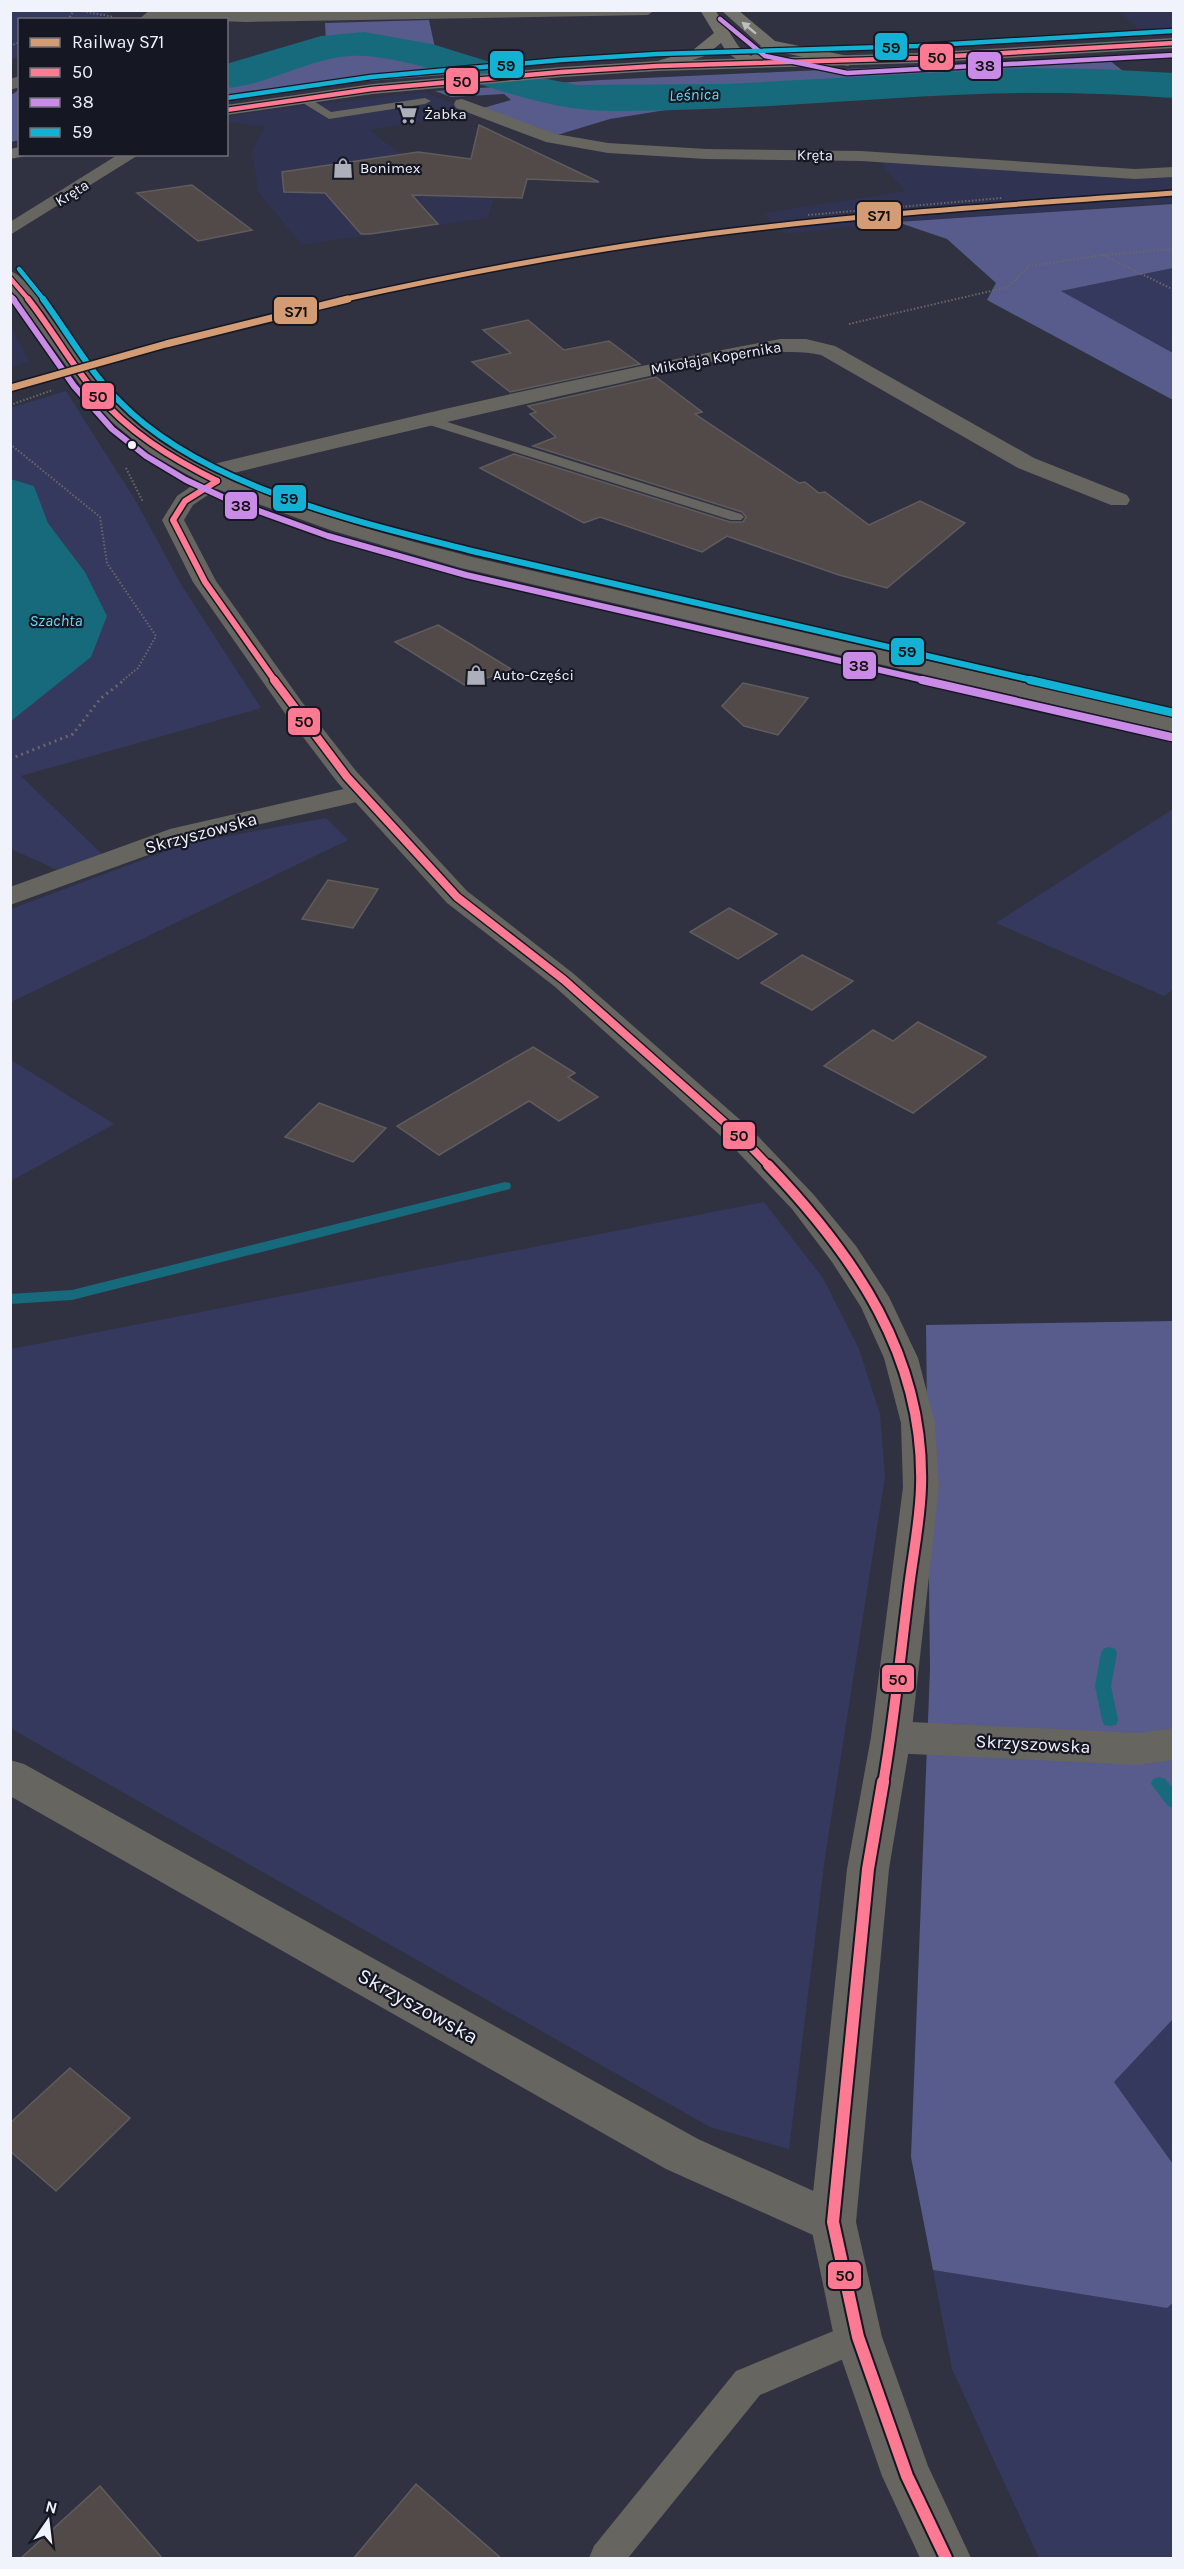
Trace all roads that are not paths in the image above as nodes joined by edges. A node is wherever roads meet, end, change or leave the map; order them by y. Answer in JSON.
{"nodes":[{"id":1,"x":648,"y":10,"type":"edge"},
{"id":2,"x":707,"y":10,"type":"edge"},
{"id":3,"x":728,"y":10,"type":"edge"},
{"id":4,"x":155,"y":15,"type":"edge"},
{"id":5,"x":722,"y":34,"type":"junction"},
{"id":6,"x":1173,"y":43,"type":"edge"},
{"id":7,"x":770,"y":45,"type":"junction"},
{"id":8,"x":848,"y":61,"type":"junction"},
{"id":9,"x":751,"y":63,"type":"junction"},
{"id":10,"x":657,"y":66,"type":"junction"},
{"id":11,"x":494,"y":98,"type":"dead end"},
{"id":12,"x":302,"y":99,"type":"junction"},
{"id":13,"x":425,"y":101,"type":"dead end"},
{"id":14,"x":228,"y":110,"type":"edge"},
{"id":15,"x":129,"y":156,"type":"edge"},
{"id":16,"x":1173,"y":172,"type":"edge"},
{"id":17,"x":10,"y":230,"type":"edge"},
{"id":18,"x":10,"y":277,"type":"edge"},
{"id":19,"x":425,"y":419,"type":"junction"},
{"id":20,"x":210,"y":478,"type":"junction"},
{"id":21,"x":1119,"y":500,"type":"dead end"},
{"id":22,"x":736,"y":517,"type":"dead end"},
{"id":23,"x":1173,"y":725,"type":"edge"},
{"id":24,"x":361,"y":793,"type":"junction"},
{"id":25,"x":10,"y":897,"type":"edge"},
{"id":26,"x":891,"y":1737,"type":"junction"},
{"id":27,"x":1173,"y":1744,"type":"edge"},
{"id":28,"x":10,"y":1776,"type":"edge"},
{"id":29,"x":833,"y":2223,"type":"junction"},
{"id":30,"x":858,"y":2337,"type":"junction"},
{"id":31,"x":606,"y":2559,"type":"edge"},
{"id":32,"x":946,"y":2559,"type":"edge"}],
"edges":[{"from":1,"to":4,"type":"street"},
{"from":2,"to":5,"type":"main road"},
{"from":7,"to":3,"type":"main road","one_way":true},
{"from":5,"to":9,"type":"main road"},
{"from":5,"to":10,"type":"main road"},
{"from":6,"to":8,"type":"main road"},
{"from":7,"to":8,"type":"main road"},
{"from":7,"to":9,"type":"main road"},
{"from":8,"to":9,"type":"main road"},
{"from":9,"to":10,"type":"main road"},
{"from":10,"to":12,"type":"main road"},
{"from":11,"to":16,"type":"street","name":"Kręta"},
{"from":12,"to":13,"type":"lane"},
{"from":12,"to":14,"type":"main road"},
{"from":15,"to":17,"type":"street","name":"Kręta"},
{"from":18,"to":20,"type":"street"},
{"from":19,"to":20,"type":"street","name":"Mikołaja Kopernika"},
{"from":19,"to":21,"type":"street","name":"Mikołaja Kopernika"},
{"from":19,"to":22,"type":"lane"},
{"from":20,"to":23,"type":"street"},
{"from":20,"to":24,"type":"street"},
{"from":24,"to":25,"type":"street","name":"Skrzyszowska"},
{"from":24,"to":26,"type":"street"},
{"from":26,"to":27,"type":"street","name":"Skrzyszowska"},
{"from":26,"to":29,"type":"street"},
{"from":28,"to":29,"type":"street","name":"Skrzyszowska"},
{"from":29,"to":30,"type":"street"},
{"from":30,"to":31,"type":"lane"},
{"from":30,"to":32,"type":"street"}]}
